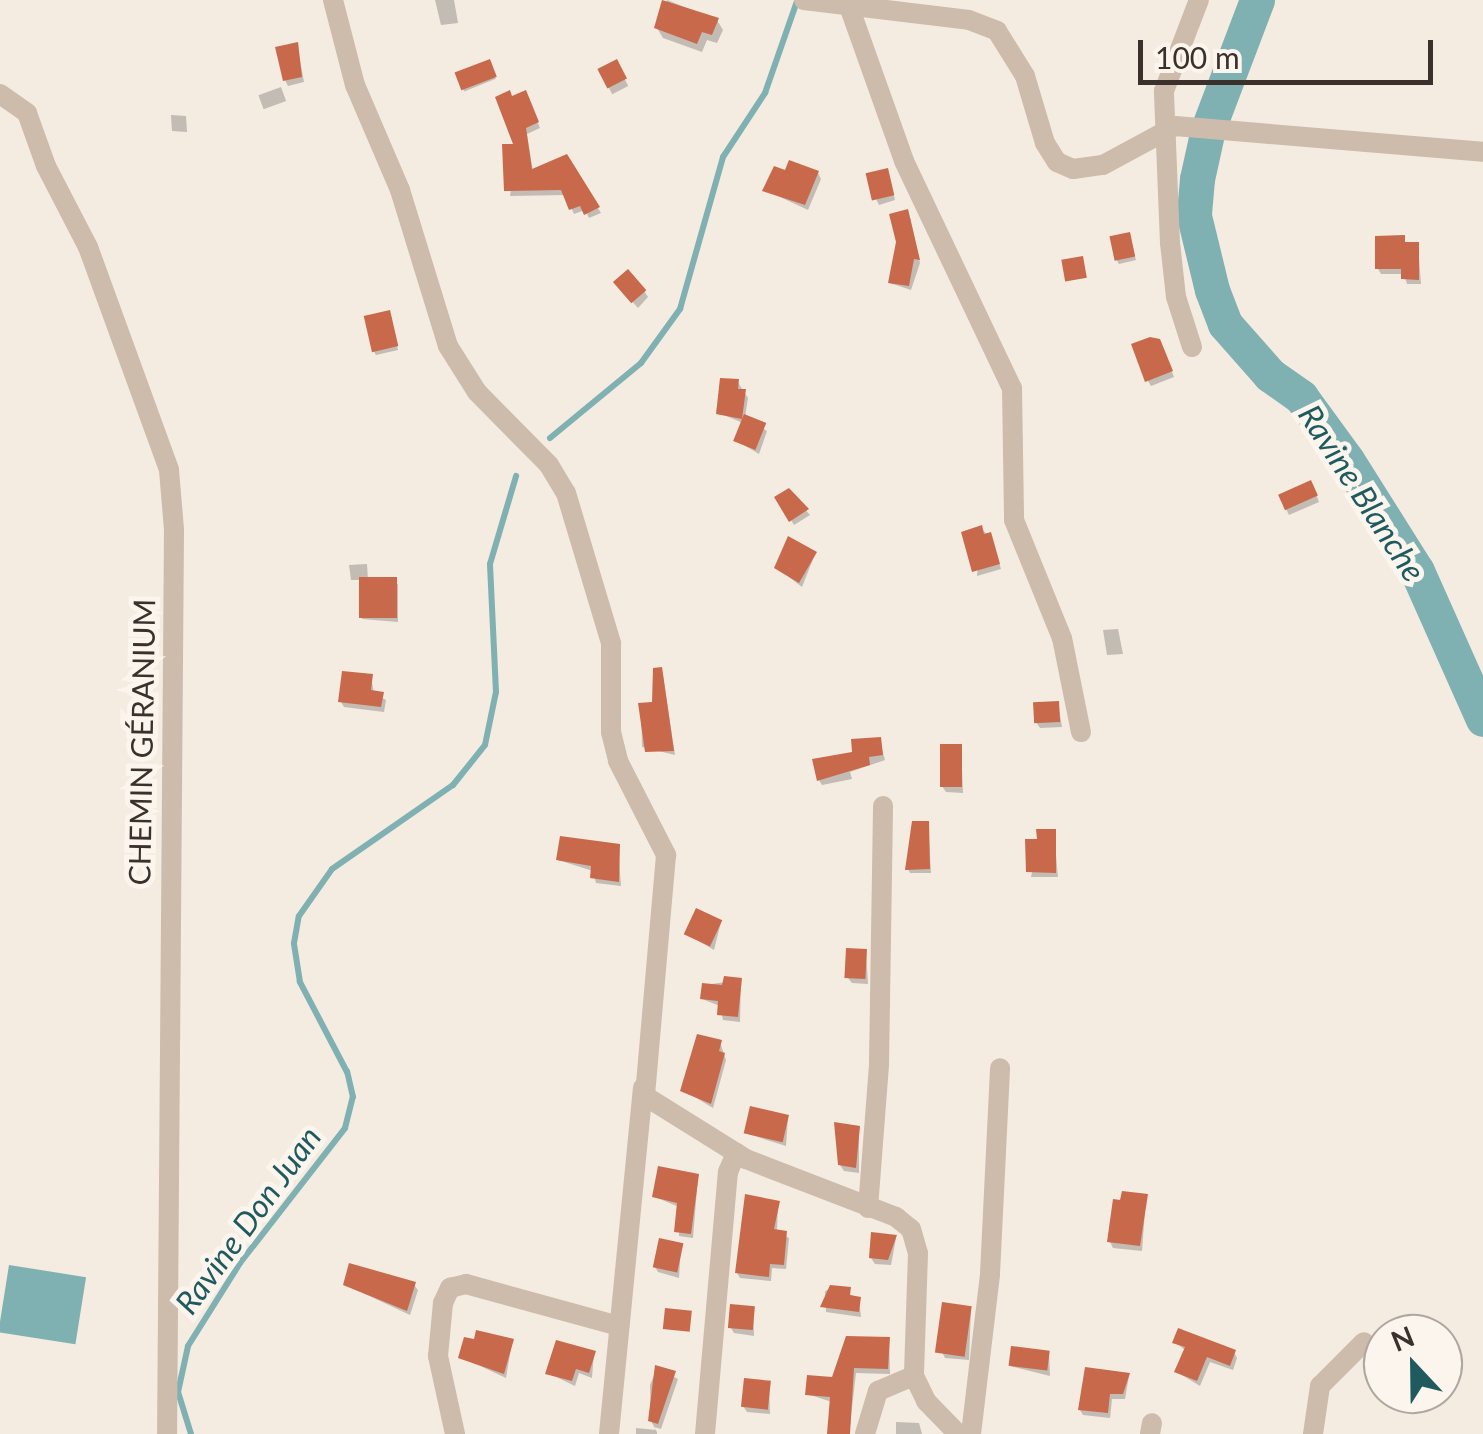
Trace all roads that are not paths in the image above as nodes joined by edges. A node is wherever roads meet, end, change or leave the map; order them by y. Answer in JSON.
{"nodes":[{"id":1,"x":333,"y":0,"type":"edge"},
{"id":2,"x":1200,"y":0,"type":"edge"},
{"id":3,"x":807,"y":1,"type":"edge"},
{"id":4,"x":850,"y":10,"type":"junction"},
{"id":5,"x":0,"y":94,"type":"edge"},
{"id":6,"x":1165,"y":127,"type":"junction"},
{"id":7,"x":1483,"y":152,"type":"edge"},
{"id":8,"x":1192,"y":348,"type":"dead end"},
{"id":9,"x":1081,"y":732,"type":"dead end"},
{"id":10,"x":883,"y":806,"type":"dead end"},
{"id":11,"x":1000,"y":1068,"type":"dead end"},
{"id":12,"x":643,"y":1086,"type":"junction"},
{"id":13,"x":736,"y":1153,"type":"junction"},
{"id":14,"x":868,"y":1208,"type":"junction"},
{"id":15,"x":619,"y":1326,"type":"junction"},
{"id":16,"x":1363,"y":1343,"type":"edge"},
{"id":17,"x":914,"y":1376,"type":"junction"},
{"id":18,"x":167,"y":1434,"type":"edge"},
{"id":19,"x":455,"y":1434,"type":"edge"},
{"id":20,"x":609,"y":1434,"type":"edge"},
{"id":21,"x":705,"y":1434,"type":"edge"},
{"id":22,"x":865,"y":1434,"type":"edge"},
{"id":23,"x":958,"y":1434,"type":"edge"},
{"id":24,"x":971,"y":1434,"type":"edge"},
{"id":25,"x":1313,"y":1434,"type":"edge"}],
"edges":[{"from":1,"to":12,"type":"street"},
{"from":2,"to":6,"type":"street"},
{"from":3,"to":4,"type":"street"},
{"from":4,"to":6,"type":"street"},
{"from":4,"to":9,"type":"street"},
{"from":5,"to":18,"type":"street","name":"CHEMIN GÉRANIUM"},
{"from":6,"to":7,"type":"street"},
{"from":6,"to":8,"type":"street"},
{"from":10,"to":14,"type":"street"},
{"from":11,"to":24,"type":"street"},
{"from":12,"to":13,"type":"street"},
{"from":12,"to":15,"type":"street"},
{"from":13,"to":14,"type":"street"},
{"from":13,"to":21,"type":"street"},
{"from":14,"to":17,"type":"street"},
{"from":15,"to":19,"type":"street"},
{"from":15,"to":20,"type":"street"},
{"from":16,"to":25,"type":"street"},
{"from":17,"to":22,"type":"street"},
{"from":17,"to":23,"type":"street"}]}
